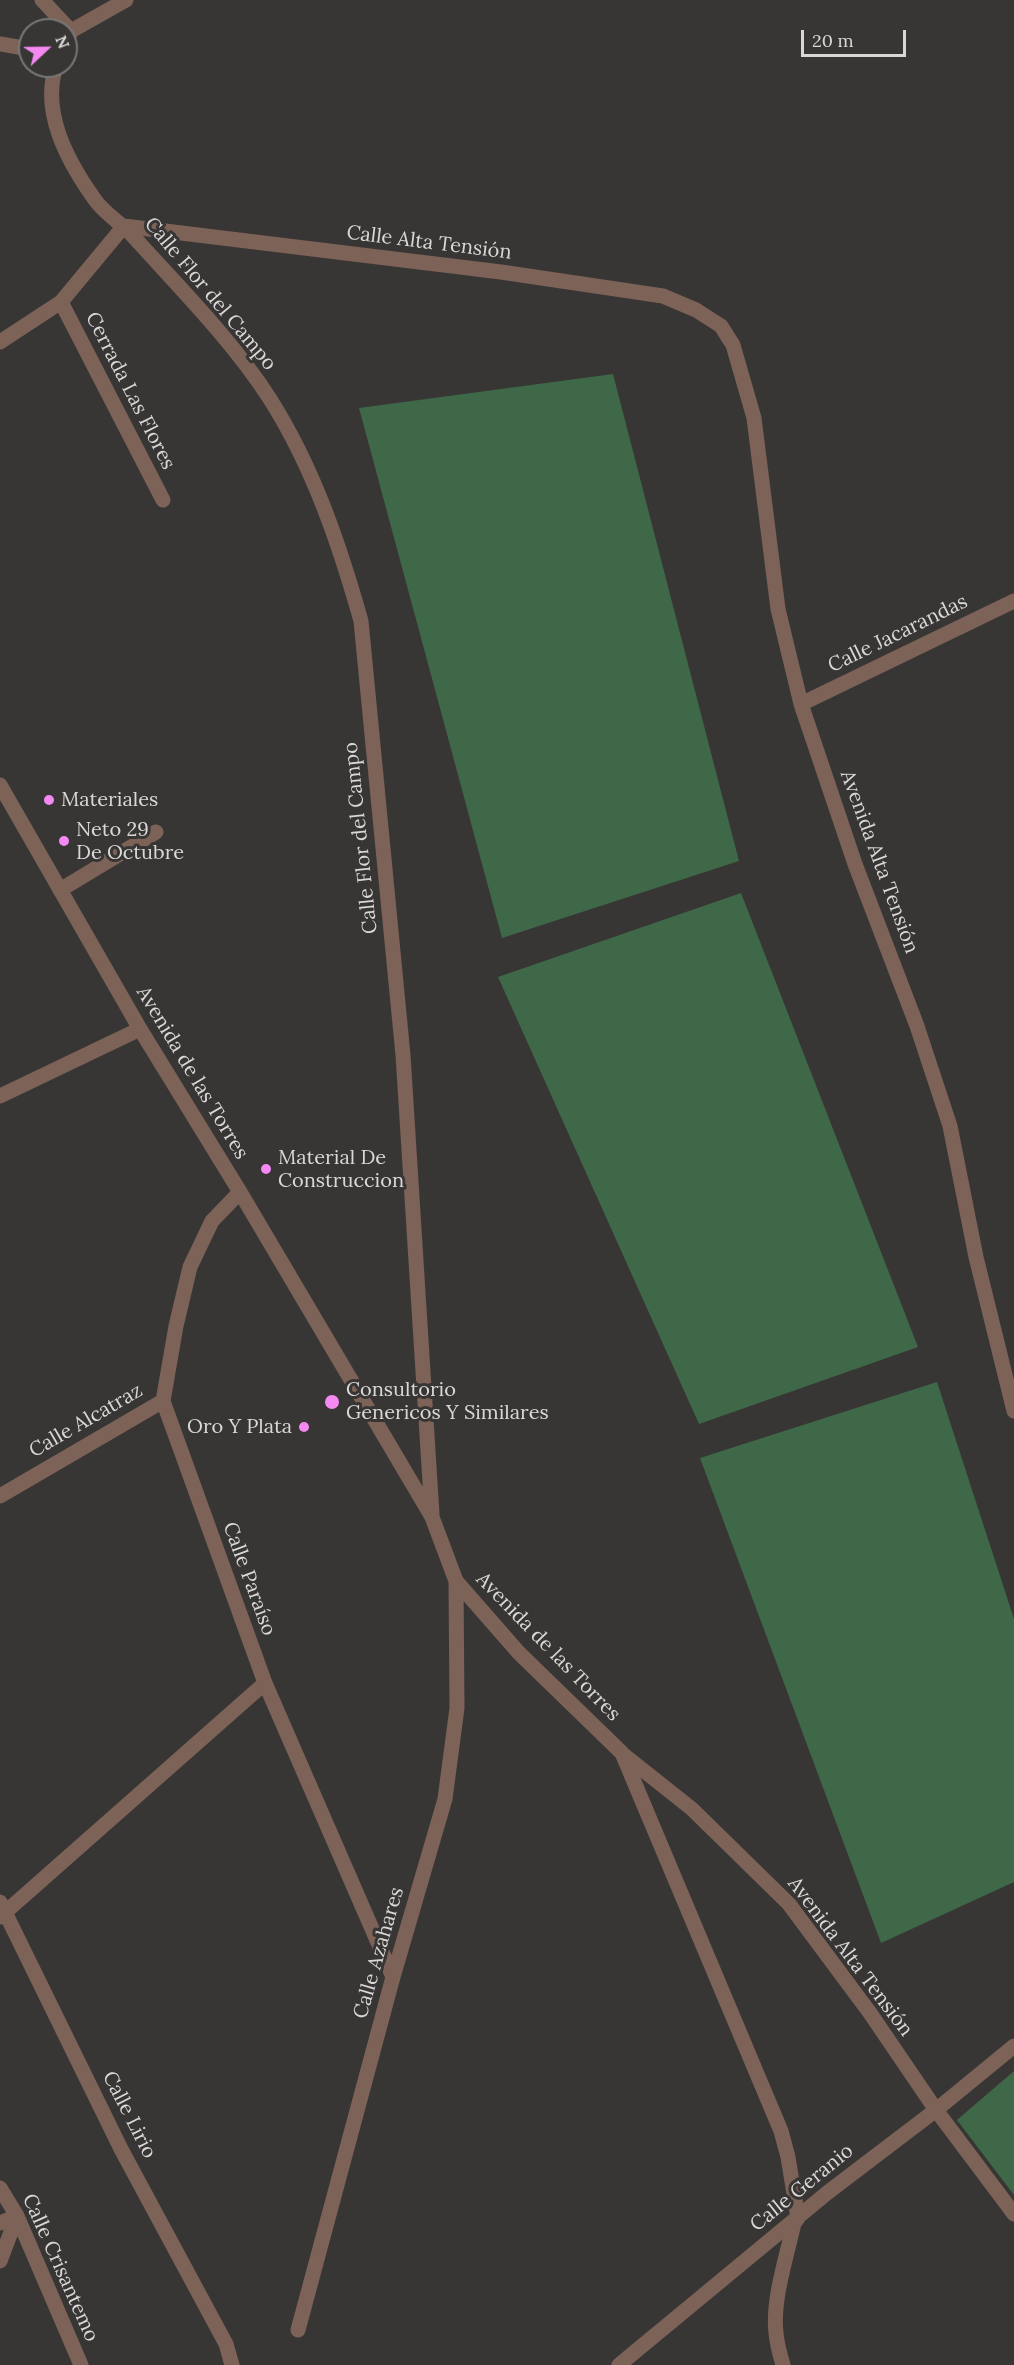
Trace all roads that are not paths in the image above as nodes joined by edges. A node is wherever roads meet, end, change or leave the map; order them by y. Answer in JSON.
{"nodes":[{"id":1,"x":42,"y":0,"type":"edge"},
{"id":2,"x":126,"y":0,"type":"edge"},
{"id":3,"x":55,"y":18,"type":"edge"},
{"id":4,"x":78,"y":31,"type":"edge"},
{"id":5,"x":0,"y":44,"type":"edge"},
{"id":6,"x":18,"y":47,"type":"edge"},
{"id":7,"x":54,"y":78,"type":"edge"},
{"id":8,"x":124,"y":226,"type":"junction"},
{"id":9,"x":61,"y":302,"type":"junction"},
{"id":10,"x":721,"y":326,"type":"joint"},
{"id":11,"x":0,"y":342,"type":"edge"},
{"id":12,"x":163,"y":500,"type":"dead end"},
{"id":13,"x":1014,"y":601,"type":"edge"},
{"id":14,"x":801,"y":704,"type":"junction"},
{"id":15,"x":0,"y":785,"type":"edge"},
{"id":16,"x":156,"y":832,"type":"dead end"},
{"id":17,"x":60,"y":890,"type":"junction"},
{"id":18,"x":140,"y":1029,"type":"junction"},
{"id":19,"x":0,"y":1096,"type":"edge"},
{"id":20,"x":240,"y":1192,"type":"junction"},
{"id":21,"x":163,"y":1401,"type":"junction"},
{"id":22,"x":1014,"y":1411,"type":"edge"},
{"id":23,"x":0,"y":1496,"type":"edge"},
{"id":24,"x":432,"y":1517,"type":"junction"},
{"id":25,"x":456,"y":1581,"type":"junction"},
{"id":26,"x":265,"y":1683,"type":"junction"},
{"id":27,"x":622,"y":1753,"type":"junction"},
{"id":28,"x":2,"y":1911,"type":"edge"},
{"id":29,"x":393,"y":1977,"type":"junction"},
{"id":30,"x":1014,"y":2046,"type":"edge"},
{"id":31,"x":936,"y":2110,"type":"junction"},
{"id":32,"x":0,"y":2188,"type":"edge"},
{"id":33,"x":1014,"y":2214,"type":"edge"},
{"id":34,"x":17,"y":2216,"type":"junction"},
{"id":35,"x":798,"y":2218,"type":"junction"},
{"id":36,"x":0,"y":2223,"type":"edge"},
{"id":37,"x":0,"y":2261,"type":"edge"},
{"id":38,"x":298,"y":2330,"type":"dead end"},
{"id":39,"x":81,"y":2365,"type":"edge"},
{"id":40,"x":232,"y":2365,"type":"edge"},
{"id":41,"x":619,"y":2365,"type":"edge"},
{"id":42,"x":783,"y":2365,"type":"edge"}],
"edges":[{"from":1,"to":3,"type":"street"},
{"from":2,"to":4,"type":"street"},
{"from":5,"to":6,"type":"street"},
{"from":7,"to":8,"type":"street","name":"Calle Flor del Campo"},
{"from":8,"to":9,"type":"street"},
{"from":8,"to":10,"type":"street","name":"Calle Alta Tensión"},
{"from":8,"to":24,"type":"street","name":"Calle Flor del Campo"},
{"from":9,"to":11,"type":"street"},
{"from":9,"to":12,"type":"street","name":"Cerrada Las Flores"},
{"from":10,"to":14,"type":"street","name":"Avenida Alta Tensión"},
{"from":13,"to":14,"type":"street","name":"Calle Jacarandas"},
{"from":14,"to":22,"type":"street","name":"Avenida Alta Tensión"},
{"from":15,"to":17,"type":"street","name":"Avenida de las Torres"},
{"from":16,"to":17,"type":"street"},
{"from":17,"to":18,"type":"street","name":"Avenida de las Torres"},
{"from":18,"to":19,"type":"street"},
{"from":18,"to":20,"type":"street","name":"Avenida de las Torres"},
{"from":20,"to":21,"type":"street","name":"Calle Paraíso"},
{"from":20,"to":24,"type":"street","name":"Avenida de las Torres"},
{"from":21,"to":23,"type":"street","name":"Calle Alcatraz"},
{"from":21,"to":26,"type":"street","name":"Calle Paraíso"},
{"from":24,"to":25,"type":"street","name":"Avenida de las Torres"},
{"from":25,"to":27,"type":"street","name":"Avenida de las Torres"},
{"from":25,"to":29,"type":"street","name":"Calle Azahares"},
{"from":26,"to":28,"type":"street"},
{"from":26,"to":29,"type":"street","name":"Calle Paraíso"},
{"from":27,"to":31,"type":"street","name":"Avenida Alta Tensión"},
{"from":27,"to":35,"type":"street","name":"Avenida de las Torres"},
{"from":28,"to":40,"type":"street","name":"Calle Lirio"},
{"from":29,"to":38,"type":"street","name":"Calle Azahares"},
{"from":30,"to":31,"type":"street","name":"Calle Geranio"},
{"from":31,"to":33,"type":"street","name":"Avenida Alta Tensión"},
{"from":31,"to":35,"type":"street","name":"Calle Geranio"},
{"from":32,"to":34,"type":"street","name":"Calle Crisantemo"},
{"from":34,"to":36,"type":"street"},
{"from":34,"to":37,"type":"street"},
{"from":34,"to":39,"type":"street","name":"Calle Crisantemo"},
{"from":35,"to":41,"type":"street","name":"Calle Geranio"},
{"from":35,"to":42,"type":"street","name":"Avenida de las Torres"}]}
